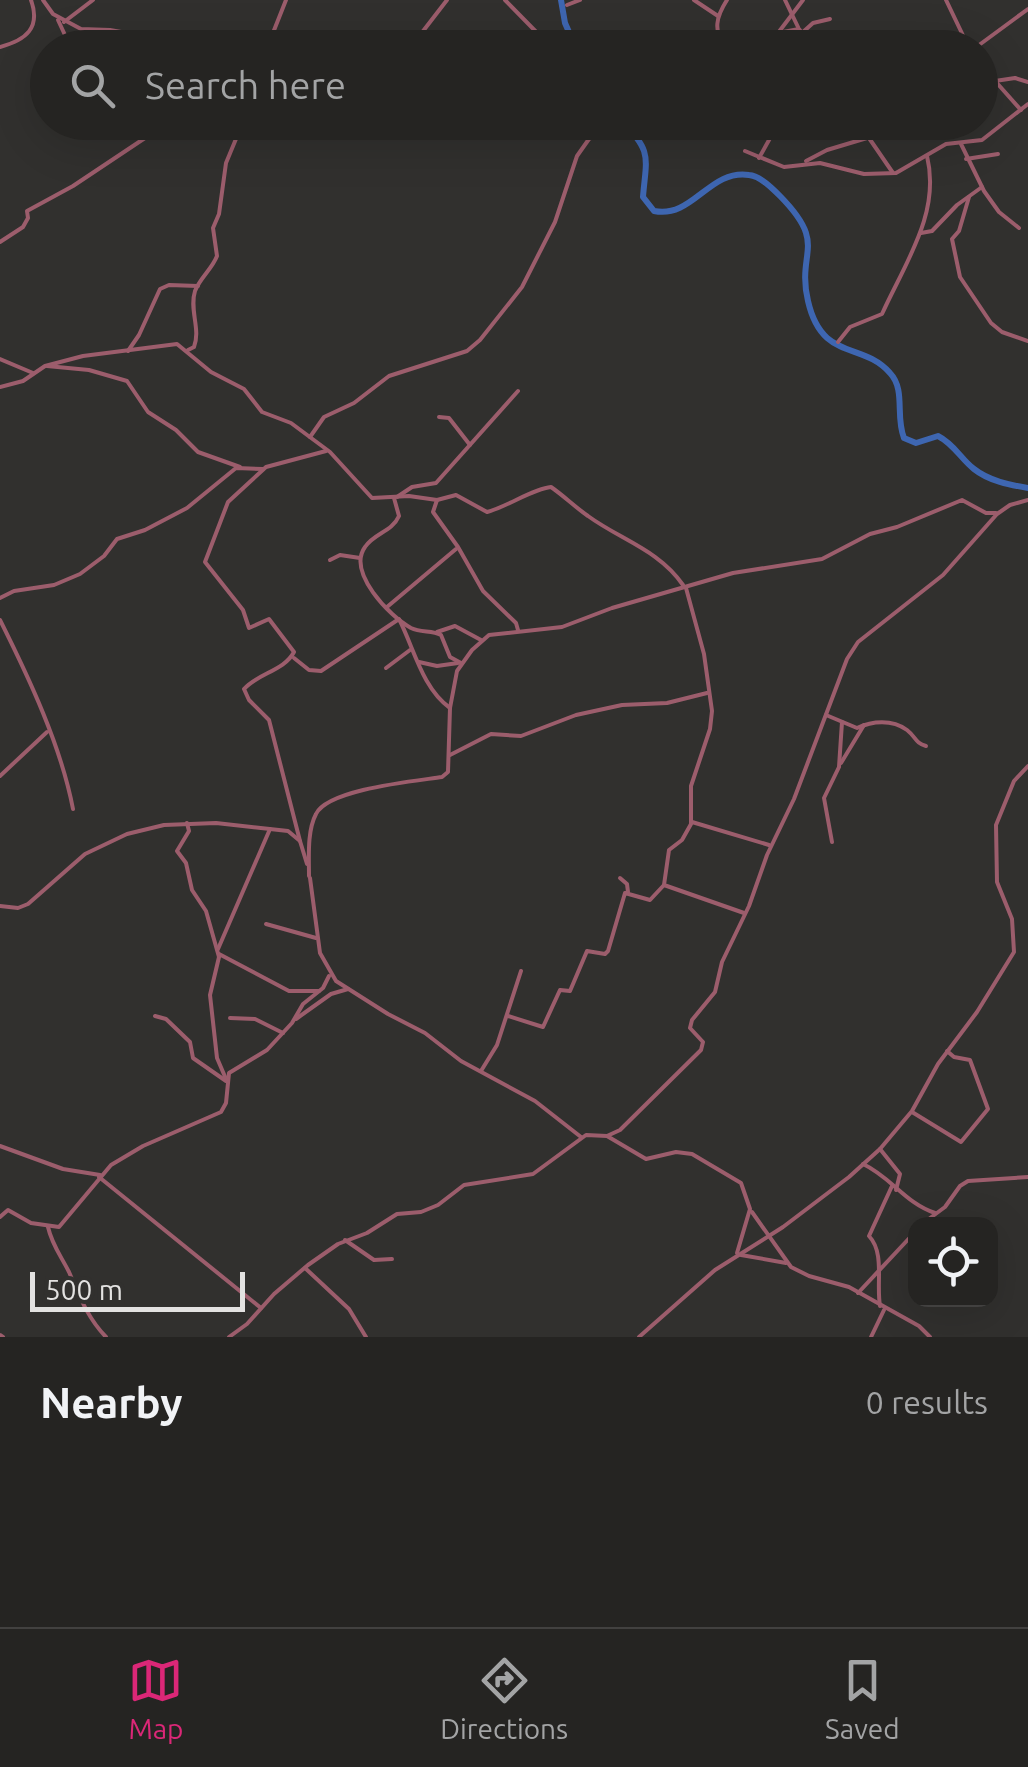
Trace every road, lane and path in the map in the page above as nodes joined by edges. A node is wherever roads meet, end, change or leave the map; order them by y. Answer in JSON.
{"nodes":[{"id":1,"x":30,"y":0,"type":"edge"},
{"id":2,"x":43,"y":0,"type":"edge"},
{"id":3,"x":93,"y":0,"type":"edge"},
{"id":4,"x":286,"y":0,"type":"edge"},
{"id":5,"x":447,"y":0,"type":"edge"},
{"id":6,"x":506,"y":0,"type":"edge"},
{"id":7,"x":580,"y":0,"type":"edge"},
{"id":8,"x":694,"y":0,"type":"edge"},
{"id":9,"x":727,"y":0,"type":"edge"},
{"id":10,"x":785,"y":0,"type":"edge"},
{"id":11,"x":802,"y":0,"type":"edge"},
{"id":12,"x":946,"y":0,"type":"edge"},
{"id":13,"x":567,"y":5,"type":"dead end"},
{"id":14,"x":1028,"y":9,"type":"edge"},
{"id":15,"x":56,"y":16,"type":"junction"},
{"id":16,"x":718,"y":16,"type":"junction"},
{"id":17,"x":791,"y":18,"type":"junction"},
{"id":18,"x":830,"y":19,"type":"dead end"},
{"id":19,"x":64,"y":22,"type":"junction"},
{"id":20,"x":63,"y":30,"type":"edge"},
{"id":21,"x":85,"y":30,"type":"edge"},
{"id":22,"x":275,"y":30,"type":"edge"},
{"id":23,"x":424,"y":30,"type":"edge"},
{"id":24,"x":535,"y":30,"type":"edge"},
{"id":25,"x":716,"y":30,"type":"edge"},
{"id":26,"x":781,"y":30,"type":"edge"},
{"id":27,"x":800,"y":30,"type":"edge"},
{"id":28,"x":802,"y":30,"type":"edge"},
{"id":29,"x":962,"y":30,"type":"edge"},
{"id":30,"x":998,"y":30,"type":"edge"},
{"id":31,"x":0,"y":47,"type":"edge"},
{"id":32,"x":998,"y":81,"type":"edge"},
{"id":33,"x":1028,"y":82,"type":"edge"},
{"id":34,"x":998,"y":85,"type":"edge"},
{"id":35,"x":1028,"y":104,"type":"edge"},
{"id":36,"x":1020,"y":111,"type":"junction"},
{"id":37,"x":1026,"y":118,"type":"edge"},
{"id":38,"x":998,"y":128,"type":"edge"},
{"id":39,"x":144,"y":140,"type":"edge"},
{"id":40,"x":235,"y":140,"type":"edge"},
{"id":41,"x":588,"y":140,"type":"edge"},
{"id":42,"x":769,"y":140,"type":"edge"},
{"id":43,"x":860,"y":140,"type":"edge"},
{"id":44,"x":868,"y":140,"type":"edge"},
{"id":45,"x":982,"y":140,"type":"edge"},
{"id":46,"x":960,"y":144,"type":"junction"},
{"id":47,"x":745,"y":151,"type":"dead end"},
{"id":48,"x":998,"y":154,"type":"dead end"},
{"id":49,"x":926,"y":156,"type":"junction"},
{"id":50,"x":759,"y":158,"type":"junction"},
{"id":51,"x":966,"y":159,"type":"junction"},
{"id":52,"x":800,"y":164,"type":"junction"},
{"id":53,"x":893,"y":173,"type":"junction"},
{"id":54,"x":982,"y":188,"type":"junction"},
{"id":55,"x":968,"y":197,"type":"junction"},
{"id":56,"x":1019,"y":228,"type":"dead end"},
{"id":57,"x":921,"y":233,"type":"junction"},
{"id":58,"x":0,"y":242,"type":"edge"},
{"id":59,"x":198,"y":286,"type":"junction"},
{"id":60,"x":1028,"y":341,"type":"edge"},
{"id":61,"x":838,"y":342,"type":"dead end"},
{"id":62,"x":185,"y":350,"type":"junction"},
{"id":63,"x":128,"y":351,"type":"junction"},
{"id":64,"x":0,"y":360,"type":"edge"},
{"id":65,"x":47,"y":366,"type":"junction"},
{"id":66,"x":33,"y":373,"type":"junction"},
{"id":67,"x":0,"y":387,"type":"edge"},
{"id":68,"x":518,"y":391,"type":"dead end"},
{"id":69,"x":439,"y":417,"type":"dead end"},
{"id":70,"x":310,"y":437,"type":"junction"},
{"id":71,"x":470,"y":445,"type":"junction"},
{"id":72,"x":326,"y":451,"type":"junction"},
{"id":73,"x":240,"y":467,"type":"junction"},
{"id":74,"x":264,"y":469,"type":"junction"},
{"id":75,"x":395,"y":497,"type":"junction"},
{"id":76,"x":438,"y":500,"type":"junction"},
{"id":77,"x":1028,"y":500,"type":"edge"},
{"id":78,"x":998,"y":513,"type":"junction"},
{"id":79,"x":458,"y":547,"type":"junction"},
{"id":80,"x":360,"y":558,"type":"junction"},
{"id":81,"x":330,"y":560,"type":"dead end"},
{"id":82,"x":684,"y":586,"type":"junction"},
{"id":83,"x":0,"y":598,"type":"edge"},
{"id":84,"x":387,"y":606,"type":"junction"},
{"id":85,"x":399,"y":619,"type":"junction"},
{"id":86,"x":0,"y":620,"type":"edge"},
{"id":87,"x":518,"y":630,"type":"junction"},
{"id":88,"x":437,"y":632,"type":"junction"},
{"id":89,"x":481,"y":640,"type":"junction"},
{"id":90,"x":410,"y":650,"type":"junction"},
{"id":91,"x":293,"y":657,"type":"junction"},
{"id":92,"x":416,"y":661,"type":"junction"},
{"id":93,"x":460,"y":663,"type":"junction"},
{"id":94,"x":386,"y":668,"type":"dead end"},
{"id":95,"x":708,"y":693,"type":"junction"},
{"id":96,"x":450,"y":708,"type":"junction"},
{"id":97,"x":826,"y":715,"type":"junction"},
{"id":98,"x":842,"y":722,"type":"junction"},
{"id":99,"x":864,"y":725,"type":"junction"},
{"id":100,"x":48,"y":731,"type":"junction"},
{"id":101,"x":926,"y":746,"type":"dead end"},
{"id":102,"x":450,"y":756,"type":"junction"},
{"id":103,"x":1028,"y":766,"type":"edge"},
{"id":104,"x":839,"y":768,"type":"junction"},
{"id":105,"x":0,"y":776,"type":"edge"},
{"id":106,"x":72,"y":809,"type":"dead end"},
{"id":107,"x":692,"y":822,"type":"junction"},
{"id":108,"x":187,"y":823,"type":"junction"},
{"id":109,"x":270,"y":830,"type":"junction"},
{"id":110,"x":300,"y":841,"type":"junction"},
{"id":111,"x":832,"y":842,"type":"dead end"},
{"id":112,"x":771,"y":846,"type":"junction"},
{"id":113,"x":309,"y":876,"type":"junction"},
{"id":114,"x":620,"y":878,"type":"dead end"},
{"id":115,"x":664,"y":885,"type":"junction"},
{"id":116,"x":628,"y":892,"type":"junction"},
{"id":117,"x":0,"y":906,"type":"edge"},
{"id":118,"x":744,"y":913,"type":"junction"},
{"id":119,"x":266,"y":924,"type":"dead end"},
{"id":120,"x":316,"y":938,"type":"junction"},
{"id":121,"x":218,"y":952,"type":"junction"},
{"id":122,"x":521,"y":971,"type":"dead end"},
{"id":123,"x":329,"y":973,"type":"junction"},
{"id":124,"x":348,"y":989,"type":"junction"},
{"id":125,"x":319,"y":991,"type":"junction"},
{"id":126,"x":155,"y":1016,"type":"dead end"},
{"id":127,"x":508,"y":1016,"type":"junction"},
{"id":128,"x":230,"y":1018,"type":"dead end"},
{"id":129,"x":294,"y":1020,"type":"junction"},
{"id":130,"x":283,"y":1033,"type":"junction"},
{"id":131,"x":947,"y":1051,"type":"junction"},
{"id":132,"x":482,"y":1072,"type":"junction"},
{"id":133,"x":226,"y":1080,"type":"junction"},
{"id":134,"x":912,"y":1111,"type":"junction"},
{"id":135,"x":606,"y":1136,"type":"junction"},
{"id":136,"x":581,"y":1137,"type":"junction"},
{"id":137,"x":0,"y":1146,"type":"edge"},
{"id":138,"x":880,"y":1149,"type":"junction"},
{"id":139,"x":864,"y":1164,"type":"junction"},
{"id":140,"x":100,"y":1176,"type":"junction"},
{"id":141,"x":1028,"y":1177,"type":"edge"},
{"id":142,"x":894,"y":1188,"type":"junction"},
{"id":143,"x":750,"y":1209,"type":"junction"},
{"id":144,"x":1,"y":1213,"type":"edge"},
{"id":145,"x":936,"y":1213,"type":"junction"},
{"id":146,"x":931,"y":1217,"type":"edge"},
{"id":147,"x":48,"y":1227,"type":"junction"},
{"id":148,"x":768,"y":1236,"type":"junction"},
{"id":149,"x":908,"y":1239,"type":"edge"},
{"id":150,"x":345,"y":1240,"type":"junction"},
{"id":151,"x":736,"y":1256,"type":"junction"},
{"id":152,"x":392,"y":1259,"type":"dead end"},
{"id":153,"x":786,"y":1263,"type":"junction"},
{"id":154,"x":305,"y":1268,"type":"junction"},
{"id":155,"x":877,"y":1270,"type":"junction"},
{"id":156,"x":858,"y":1293,"type":"junction"},
{"id":157,"x":261,"y":1308,"type":"junction"},
{"id":158,"x":882,"y":1308,"type":"junction"},
{"id":159,"x":106,"y":1337,"type":"edge"},
{"id":160,"x":229,"y":1337,"type":"edge"},
{"id":161,"x":366,"y":1337,"type":"edge"},
{"id":162,"x":639,"y":1337,"type":"edge"},
{"id":163,"x":871,"y":1337,"type":"edge"},
{"id":164,"x":930,"y":1337,"type":"edge"}],
"edges":[{"from":1,"to":31,"type":"street"},
{"from":2,"to":15,"type":"street"},
{"from":3,"to":19,"type":"street"},
{"from":4,"to":22,"type":"street"},
{"from":5,"to":23,"type":"street"},
{"from":6,"to":24,"type":"street"},
{"from":7,"to":13,"type":"street"},
{"from":8,"to":16,"type":"street"},
{"from":9,"to":16,"type":"street"},
{"from":10,"to":17,"type":"street"},
{"from":11,"to":17,"type":"street"},
{"from":12,"to":29,"type":"street"},
{"from":14,"to":30,"type":"street"},
{"from":15,"to":19,"type":"street"},
{"from":15,"to":20,"type":"street"},
{"from":16,"to":25,"type":"street"},
{"from":17,"to":26,"type":"street"},
{"from":17,"to":27,"type":"street"},
{"from":18,"to":28,"type":"street"},
{"from":19,"to":21,"type":"street"},
{"from":32,"to":33,"type":"street"},
{"from":34,"to":36,"type":"street"},
{"from":35,"to":36,"type":"street"},
{"from":36,"to":37,"type":"street"},
{"from":36,"to":38,"type":"street"},
{"from":39,"to":58,"type":"street"},
{"from":40,"to":59,"type":"street"},
{"from":41,"to":70,"type":"street"},
{"from":42,"to":50,"type":"street"},
{"from":43,"to":52,"type":"street"},
{"from":44,"to":53,"type":"street"},
{"from":45,"to":46,"type":"street"},
{"from":46,"to":49,"type":"street"},
{"from":46,"to":51,"type":"street"},
{"from":47,"to":50,"type":"street"},
{"from":48,"to":51,"type":"street"},
{"from":49,"to":53,"type":"street"},
{"from":49,"to":57,"type":"street"},
{"from":50,"to":52,"type":"street"},
{"from":51,"to":54,"type":"street"},
{"from":52,"to":53,"type":"street"},
{"from":54,"to":55,"type":"street"},
{"from":54,"to":56,"type":"street"},
{"from":55,"to":57,"type":"street"},
{"from":55,"to":60,"type":"street"},
{"from":57,"to":61,"type":"street"},
{"from":59,"to":62,"type":"street"},
{"from":59,"to":63,"type":"street"},
{"from":62,"to":63,"type":"street"},
{"from":62,"to":70,"type":"street"},
{"from":63,"to":65,"type":"street"},
{"from":64,"to":66,"type":"street"},
{"from":65,"to":66,"type":"street"},
{"from":65,"to":73,"type":"street"},
{"from":66,"to":67,"type":"street"},
{"from":68,"to":71,"type":"street"},
{"from":69,"to":71,"type":"street"},
{"from":70,"to":72,"type":"street"},
{"from":71,"to":75,"type":"street"},
{"from":72,"to":74,"type":"street"},
{"from":72,"to":75,"type":"street"},
{"from":73,"to":74,"type":"street"},
{"from":73,"to":83,"type":"street"},
{"from":74,"to":91,"type":"street"},
{"from":75,"to":76,"type":"street"},
{"from":75,"to":80,"type":"street"},
{"from":76,"to":79,"type":"street"},
{"from":76,"to":82,"type":"street"},
{"from":77,"to":78,"type":"street"},
{"from":78,"to":82,"type":"street"},
{"from":78,"to":97,"type":"street"},
{"from":79,"to":84,"type":"street"},
{"from":79,"to":87,"type":"street"},
{"from":80,"to":81,"type":"street"},
{"from":80,"to":84,"type":"street"},
{"from":82,"to":87,"type":"street"},
{"from":82,"to":95,"type":"street"},
{"from":84,"to":85,"type":"street"},
{"from":85,"to":88,"type":"street"},
{"from":85,"to":90,"type":"street"},
{"from":85,"to":91,"type":"street"},
{"from":86,"to":100,"type":"street"},
{"from":87,"to":89,"type":"street"},
{"from":88,"to":89,"type":"street"},
{"from":88,"to":93,"type":"street"},
{"from":89,"to":93,"type":"street"},
{"from":90,"to":92,"type":"street"},
{"from":90,"to":94,"type":"street"},
{"from":91,"to":110,"type":"street"},
{"from":92,"to":93,"type":"street"},
{"from":92,"to":96,"type":"street"},
{"from":93,"to":96,"type":"street"},
{"from":95,"to":102,"type":"street"},
{"from":95,"to":107,"type":"street"},
{"from":96,"to":102,"type":"street"},
{"from":97,"to":98,"type":"street"},
{"from":97,"to":112,"type":"street"},
{"from":98,"to":99,"type":"street"},
{"from":98,"to":104,"type":"street"},
{"from":99,"to":101,"type":"street"},
{"from":99,"to":104,"type":"street"},
{"from":100,"to":105,"type":"street"},
{"from":100,"to":106,"type":"street"},
{"from":102,"to":113,"type":"street"},
{"from":103,"to":131,"type":"street"},
{"from":104,"to":111,"type":"street"},
{"from":107,"to":112,"type":"street"},
{"from":107,"to":115,"type":"street"},
{"from":108,"to":109,"type":"street"},
{"from":108,"to":117,"type":"street"},
{"from":108,"to":121,"type":"street"},
{"from":109,"to":110,"type":"street"},
{"from":109,"to":121,"type":"street"},
{"from":110,"to":113,"type":"street"},
{"from":112,"to":118,"type":"street"},
{"from":113,"to":120,"type":"street"},
{"from":114,"to":116,"type":"street"},
{"from":115,"to":116,"type":"street"},
{"from":115,"to":118,"type":"street"},
{"from":116,"to":127,"type":"street"},
{"from":118,"to":135,"type":"street"},
{"from":119,"to":120,"type":"street"},
{"from":120,"to":123,"type":"street"},
{"from":121,"to":125,"type":"street"},
{"from":121,"to":133,"type":"street"},
{"from":122,"to":127,"type":"street"},
{"from":123,"to":124,"type":"street"},
{"from":123,"to":125,"type":"street"},
{"from":124,"to":129,"type":"street"},
{"from":124,"to":132,"type":"street"},
{"from":125,"to":129,"type":"street"},
{"from":126,"to":133,"type":"street"},
{"from":127,"to":132,"type":"street"},
{"from":128,"to":130,"type":"street"},
{"from":129,"to":130,"type":"street"},
{"from":130,"to":133,"type":"street"},
{"from":131,"to":134,"type":"street"},
{"from":131,"to":134,"type":"street"},
{"from":132,"to":136,"type":"street"},
{"from":133,"to":140,"type":"street"},
{"from":134,"to":138,"type":"street"},
{"from":135,"to":136,"type":"street"},
{"from":135,"to":143,"type":"street"},
{"from":136,"to":150,"type":"street"},
{"from":137,"to":140,"type":"street"},
{"from":138,"to":139,"type":"street"},
{"from":138,"to":142,"type":"street"},
{"from":139,"to":142,"type":"street"},
{"from":139,"to":148,"type":"street"},
{"from":140,"to":147,"type":"street"},
{"from":140,"to":157,"type":"street"},
{"from":141,"to":145,"type":"street"},
{"from":142,"to":145,"type":"street"},
{"from":142,"to":155,"type":"street"},
{"from":143,"to":148,"type":"street"},
{"from":143,"to":151,"type":"street"},
{"from":144,"to":147,"type":"street"},
{"from":145,"to":146,"type":"street"},
{"from":147,"to":159,"type":"street"},
{"from":148,"to":151,"type":"street"},
{"from":148,"to":153,"type":"street"},
{"from":149,"to":155,"type":"street"},
{"from":150,"to":152,"type":"street"},
{"from":150,"to":154,"type":"street"},
{"from":151,"to":153,"type":"street"},
{"from":151,"to":162,"type":"street"},
{"from":153,"to":156,"type":"street"},
{"from":154,"to":157,"type":"street"},
{"from":154,"to":161,"type":"street"},
{"from":155,"to":156,"type":"street"},
{"from":155,"to":158,"type":"street"},
{"from":156,"to":158,"type":"street"},
{"from":157,"to":160,"type":"street"},
{"from":158,"to":163,"type":"street"},
{"from":158,"to":164,"type":"street"}]}
